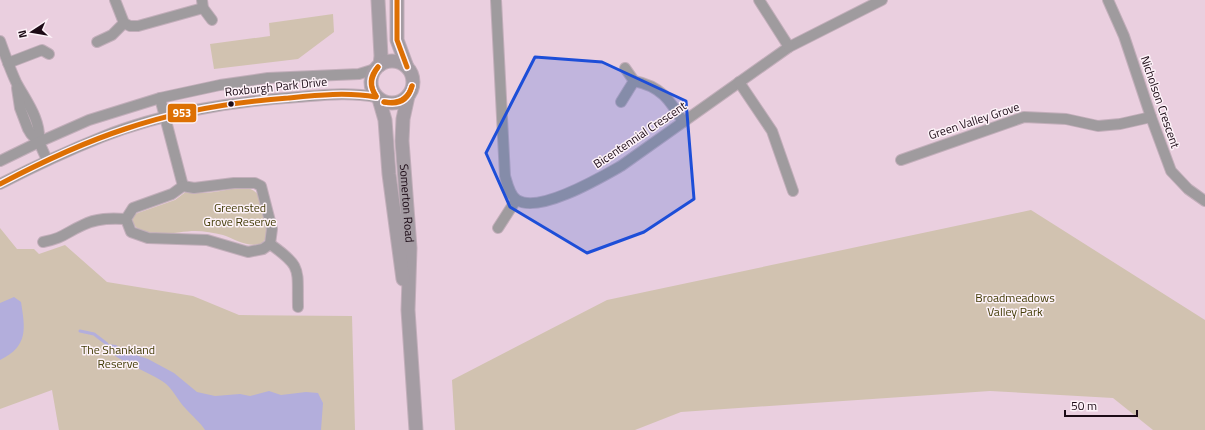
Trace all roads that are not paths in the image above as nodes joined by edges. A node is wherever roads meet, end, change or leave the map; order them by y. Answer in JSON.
{"nodes":[{"id":1,"x":115,"y":0,"type":"edge"},
{"id":2,"x":378,"y":0,"type":"edge"},
{"id":3,"x":397,"y":0,"type":"edge"},
{"id":4,"x":496,"y":0,"type":"edge"},
{"id":5,"x":759,"y":0,"type":"edge"},
{"id":6,"x":882,"y":0,"type":"edge"},
{"id":7,"x":1108,"y":0,"type":"edge"},
{"id":8,"x":203,"y":4,"type":"edge"},
{"id":9,"x":212,"y":20,"type":"dead end"},
{"id":10,"x":124,"y":23,"type":"junction"},
{"id":11,"x":0,"y":41,"type":"edge"},
{"id":12,"x":97,"y":42,"type":"dead end"},
{"id":13,"x":789,"y":46,"type":"junction"},
{"id":14,"x":49,"y":54,"type":"dead end"},
{"id":15,"x":8,"y":62,"type":"junction"},
{"id":16,"x":377,"y":67,"type":"junction"},
{"id":17,"x":407,"y":67,"type":"junction"},
{"id":18,"x":625,"y":68,"type":"dead end"},
{"id":19,"x":634,"y":81,"type":"junction"},
{"id":20,"x":739,"y":82,"type":"junction"},
{"id":21,"x":408,"y":96,"type":"junction"},
{"id":22,"x":160,"y":98,"type":"junction"},
{"id":23,"x":378,"y":98,"type":"junction"},
{"id":24,"x":621,"y":102,"type":"dead end"},
{"id":25,"x":1151,"y":117,"type":"junction"},
{"id":26,"x":165,"y":118,"type":"junction"},
{"id":27,"x":682,"y":122,"type":"junction"},
{"id":28,"x":35,"y":132,"type":"junction"},
{"id":29,"x":52,"y":136,"type":"junction"},
{"id":30,"x":39,"y":142,"type":"junction"},
{"id":31,"x":26,"y":148,"type":"junction"},
{"id":32,"x":47,"y":160,"type":"junction"},
{"id":33,"x":901,"y":160,"type":"dead end"},
{"id":34,"x":0,"y":161,"type":"edge"},
{"id":35,"x":0,"y":184,"type":"edge"},
{"id":36,"x":183,"y":186,"type":"junction"},
{"id":37,"x":793,"y":191,"type":"dead end"},
{"id":38,"x":516,"y":200,"type":"junction"},
{"id":39,"x":1205,"y":201,"type":"edge"},
{"id":40,"x":126,"y":218,"type":"junction"},
{"id":41,"x":498,"y":228,"type":"dead end"},
{"id":42,"x":43,"y":242,"type":"dead end"},
{"id":43,"x":270,"y":244,"type":"junction"},
{"id":44,"x":298,"y":308,"type":"dead end"},
{"id":45,"x":408,"y":310,"type":"junction"},
{"id":46,"x":416,"y":430,"type":"edge"}],
"edges":[{"from":1,"to":10,"type":"street"},
{"from":2,"to":16,"type":"main road"},
{"from":3,"to":17,"type":"main road"},
{"from":4,"to":38,"type":"street"},
{"from":5,"to":13,"type":"street"},
{"from":6,"to":13,"type":"street","name":"Bicentennial Crescent"},
{"from":7,"to":25,"type":"street","name":"Nicholson Crescent"},
{"from":8,"to":9,"type":"street"},
{"from":8,"to":10,"type":"street"},
{"from":10,"to":12,"type":"street"},
{"from":11,"to":15,"type":"street"},
{"from":13,"to":20,"type":"street","name":"Bicentennial Crescent"},
{"from":14,"to":15,"type":"street"},
{"from":15,"to":28,"type":"street"},
{"from":16,"to":17,"type":"main road"},
{"from":16,"to":22,"type":"street","name":"Roxburgh Park Drive"},
{"from":16,"to":23,"type":"main road"},
{"from":17,"to":21,"type":"main road"},
{"from":18,"to":19,"type":"street"},
{"from":19,"to":24,"type":"street"},
{"from":19,"to":27,"type":"street"},
{"from":20,"to":27,"type":"street","name":"Bicentennial Crescent"},
{"from":20,"to":37,"type":"street"},
{"from":21,"to":23,"type":"main road"},
{"from":21,"to":45,"type":"main road","name":"Somerton Road"},
{"from":22,"to":26,"type":"street"},
{"from":22,"to":29,"type":"street","name":"Roxburgh Park Drive"},
{"from":23,"to":26,"type":"street","name":"Roxburgh Park Drive"},
{"from":23,"to":45,"type":"main road","name":"Somerton Road"},
{"from":25,"to":33,"type":"street","name":"Green Valley Grove"},
{"from":25,"to":39,"type":"street","name":"Nicholson Crescent"},
{"from":26,"to":32,"type":"street","name":"Roxburgh Park Drive"},
{"from":26,"to":36,"type":"street"},
{"from":27,"to":38,"type":"street","name":"Bicentennial Crescent"},
{"from":28,"to":29,"type":"street"},
{"from":28,"to":30,"type":"street"},
{"from":28,"to":31,"type":"street"},
{"from":29,"to":30,"type":"street","name":"Roxburgh Park Drive"},
{"from":30,"to":31,"type":"street","name":"Roxburgh Park Drive"},
{"from":30,"to":32,"type":"street"},
{"from":31,"to":34,"type":"street","name":"Roxburgh Park Drive"},
{"from":32,"to":35,"type":"street","name":"Roxburgh Park Drive"},
{"from":36,"to":40,"type":"street"},
{"from":36,"to":43,"type":"street"},
{"from":38,"to":41,"type":"street"},
{"from":40,"to":42,"type":"street"},
{"from":40,"to":43,"type":"street"},
{"from":43,"to":44,"type":"street"},
{"from":45,"to":46,"type":"main road","name":"Somerton Road"}]}
